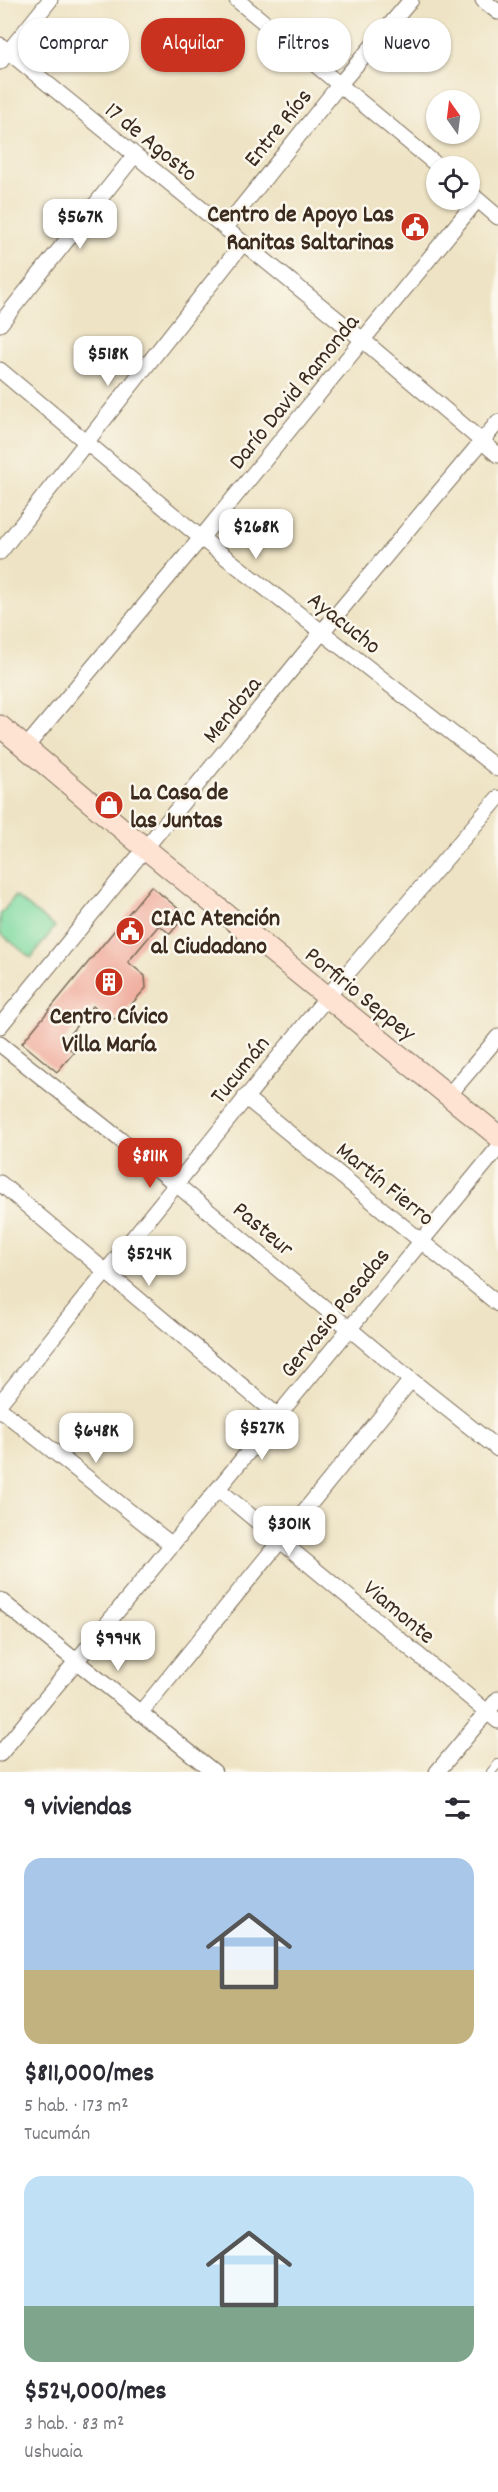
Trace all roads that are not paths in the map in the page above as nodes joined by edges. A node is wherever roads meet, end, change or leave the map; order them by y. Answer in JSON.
{"nodes":[{"id":1,"x":50,"y":0,"type":"edge"},
{"id":2,"x":237,"y":0,"type":"edge"},
{"id":3,"x":411,"y":0,"type":"edge"},
{"id":4,"x":483,"y":0,"type":"edge"},
{"id":5,"x":498,"y":12,"type":"edge"},
{"id":6,"x":3,"y":53,"type":"edge"},
{"id":7,"x":340,"y":84,"type":"junction"},
{"id":8,"x":134,"y":156,"type":"junction"},
{"id":9,"x":426,"y":156,"type":"edge"},
{"id":10,"x":480,"y":203,"type":"edge"},
{"id":11,"x":463,"y":210,"type":"edge"},
{"id":12,"x":498,"y":217,"type":"edge"},
{"id":13,"x":225,"y":228,"type":"junction"},
{"id":14,"x":243,"y":243,"type":"junction"},
{"id":15,"x":0,"y":324,"type":"edge"},
{"id":16,"x":364,"y":341,"type":"junction"},
{"id":17,"x":0,"y":370,"type":"edge"},
{"id":18,"x":498,"y":422,"type":"edge"},
{"id":19,"x":86,"y":442,"type":"junction"},
{"id":20,"x":482,"y":442,"type":"junction"},
{"id":21,"x":498,"y":455,"type":"edge"},
{"id":22,"x":201,"y":538,"type":"junction"},
{"id":23,"x":0,"y":552,"type":"edge"},
{"id":24,"x":322,"y":632,"type":"junction"},
{"id":25,"x":0,"y":726,"type":"edge"},
{"id":26,"x":26,"y":747,"type":"junction"},
{"id":27,"x":498,"y":769,"type":"edge"},
{"id":28,"x":498,"y":798,"type":"edge"},
{"id":29,"x":146,"y":849,"type":"junction"},
{"id":30,"x":327,"y":997,"type":"junction"},
{"id":31,"x":0,"y":1026,"type":"edge"},
{"id":32,"x":498,"y":1038,"type":"edge"},
{"id":33,"x":0,"y":1044,"type":"edge"},
{"id":34,"x":448,"y":1096,"type":"junction"},
{"id":35,"x":245,"y":1097,"type":"junction"},
{"id":36,"x":498,"y":1136,"type":"edge"},
{"id":37,"x":498,"y":1148,"type":"edge"},
{"id":38,"x":0,"y":1183,"type":"edge"},
{"id":39,"x":176,"y":1184,"type":"junction"},
{"id":40,"x":421,"y":1241,"type":"junction"},
{"id":41,"x":105,"y":1271,"type":"junction"},
{"id":42,"x":498,"y":1304,"type":"edge"},
{"id":43,"x":350,"y":1328,"type":"junction"},
{"id":44,"x":411,"y":1380,"type":"junction"},
{"id":45,"x":0,"y":1402,"type":"edge"},
{"id":46,"x":0,"y":1409,"type":"edge"},
{"id":47,"x":278,"y":1416,"type":"junction"},
{"id":48,"x":498,"y":1449,"type":"edge"},
{"id":49,"x":218,"y":1489,"type":"junction"},
{"id":50,"x":281,"y":1541,"type":"junction"},
{"id":51,"x":172,"y":1545,"type":"junction"},
{"id":52,"x":0,"y":1600,"type":"edge"},
{"id":53,"x":77,"y":1660,"type":"junction"},
{"id":54,"x":498,"y":1699,"type":"edge"},
{"id":55,"x":141,"y":1712,"type":"junction"},
{"id":56,"x":492,"y":1716,"type":"edge"},
{"id":57,"x":0,"y":1754,"type":"edge"},
{"id":58,"x":498,"y":1764,"type":"edge"},
{"id":59,"x":214,"y":1772,"type":"edge"},
{"id":60,"x":437,"y":1772,"type":"edge"},
{"id":61,"x":491,"y":1772,"type":"edge"}],
"edges":[{"from":1,"to":6,"type":"street"},
{"from":2,"to":7,"type":"street"},
{"from":3,"to":7,"type":"street","name":"Entre Ríos"},
{"from":4,"to":5,"type":"street"},
{"from":6,"to":8,"type":"street","name":"17 de Agosto"},
{"from":7,"to":9,"type":"street"},
{"from":7,"to":13,"type":"street","name":"Entre Ríos"},
{"from":8,"to":13,"type":"street","name":"17 de Agosto"},
{"from":8,"to":15,"type":"street"},
{"from":10,"to":12,"type":"street"},
{"from":11,"to":16,"type":"street","name":"Darío David Ramonda"},
{"from":13,"to":14,"type":"street","name":"17 de Agosto"},
{"from":14,"to":16,"type":"street","name":"17 de Agosto"},
{"from":14,"to":19,"type":"street"},
{"from":16,"to":20,"type":"street","name":"17 de Agosto"},
{"from":16,"to":22,"type":"street","name":"Darío David Ramonda"},
{"from":17,"to":19,"type":"street","name":"Ayacucho"},
{"from":18,"to":20,"type":"street","name":"Mendoza"},
{"from":19,"to":22,"type":"street","name":"Ayacucho"},
{"from":19,"to":23,"type":"street"},
{"from":20,"to":21,"type":"street","name":"17 de Agosto"},
{"from":20,"to":24,"type":"street","name":"Mendoza"},
{"from":22,"to":24,"type":"street","name":"Ayacucho"},
{"from":22,"to":26,"type":"street","name":"Darío David Ramonda"},
{"from":24,"to":27,"type":"street","name":"Ayacucho"},
{"from":24,"to":29,"type":"street","name":"Mendoza"},
{"from":25,"to":26,"type":"main road","name":"Porfirio Seppey"},
{"from":26,"to":29,"type":"main road","name":"Porfirio Seppey"},
{"from":28,"to":30,"type":"street","name":"Tucumán"},
{"from":29,"to":30,"type":"main road","name":"Porfirio Seppey"},
{"from":29,"to":31,"type":"street","name":"Mendoza"},
{"from":30,"to":34,"type":"main road","name":"Porfirio Seppey"},
{"from":30,"to":35,"type":"street","name":"Tucumán"},
{"from":32,"to":34,"type":"street"},
{"from":33,"to":39,"type":"street","name":"Pasteur"},
{"from":34,"to":36,"type":"main road","name":"Porfirio Seppey"},
{"from":35,"to":39,"type":"street","name":"Tucumán"},
{"from":35,"to":40,"type":"street","name":"Martín Fierro"},
{"from":37,"to":40,"type":"street","name":"Gervasio Posadas"},
{"from":38,"to":41,"type":"street"},
{"from":39,"to":41,"type":"street","name":"Tucumán"},
{"from":39,"to":43,"type":"street","name":"Pasteur"},
{"from":40,"to":42,"type":"street","name":"Martín Fierro"},
{"from":40,"to":43,"type":"street","name":"Gervasio Posadas"},
{"from":41,"to":45,"type":"street","name":"Tucumán"},
{"from":41,"to":47,"type":"street"},
{"from":43,"to":44,"type":"street","name":"Pasteur"},
{"from":43,"to":47,"type":"street","name":"Gervasio Posadas"},
{"from":44,"to":48,"type":"street","name":"Pasteur"},
{"from":44,"to":50,"type":"street"},
{"from":46,"to":51,"type":"street"},
{"from":47,"to":49,"type":"street","name":"Gervasio Posadas"},
{"from":49,"to":50,"type":"street","name":"Viamonte"},
{"from":49,"to":51,"type":"street","name":"Gervasio Posadas"},
{"from":50,"to":55,"type":"street"},
{"from":50,"to":56,"type":"street","name":"Viamonte"},
{"from":51,"to":53,"type":"street","name":"Gervasio Posadas"},
{"from":52,"to":53,"type":"street"},
{"from":53,"to":55,"type":"street"},
{"from":53,"to":57,"type":"street","name":"Gervasio Posadas"},
{"from":54,"to":56,"type":"street"},
{"from":55,"to":59,"type":"street"},
{"from":56,"to":60,"type":"street"},
{"from":58,"to":61,"type":"lane"}]}
